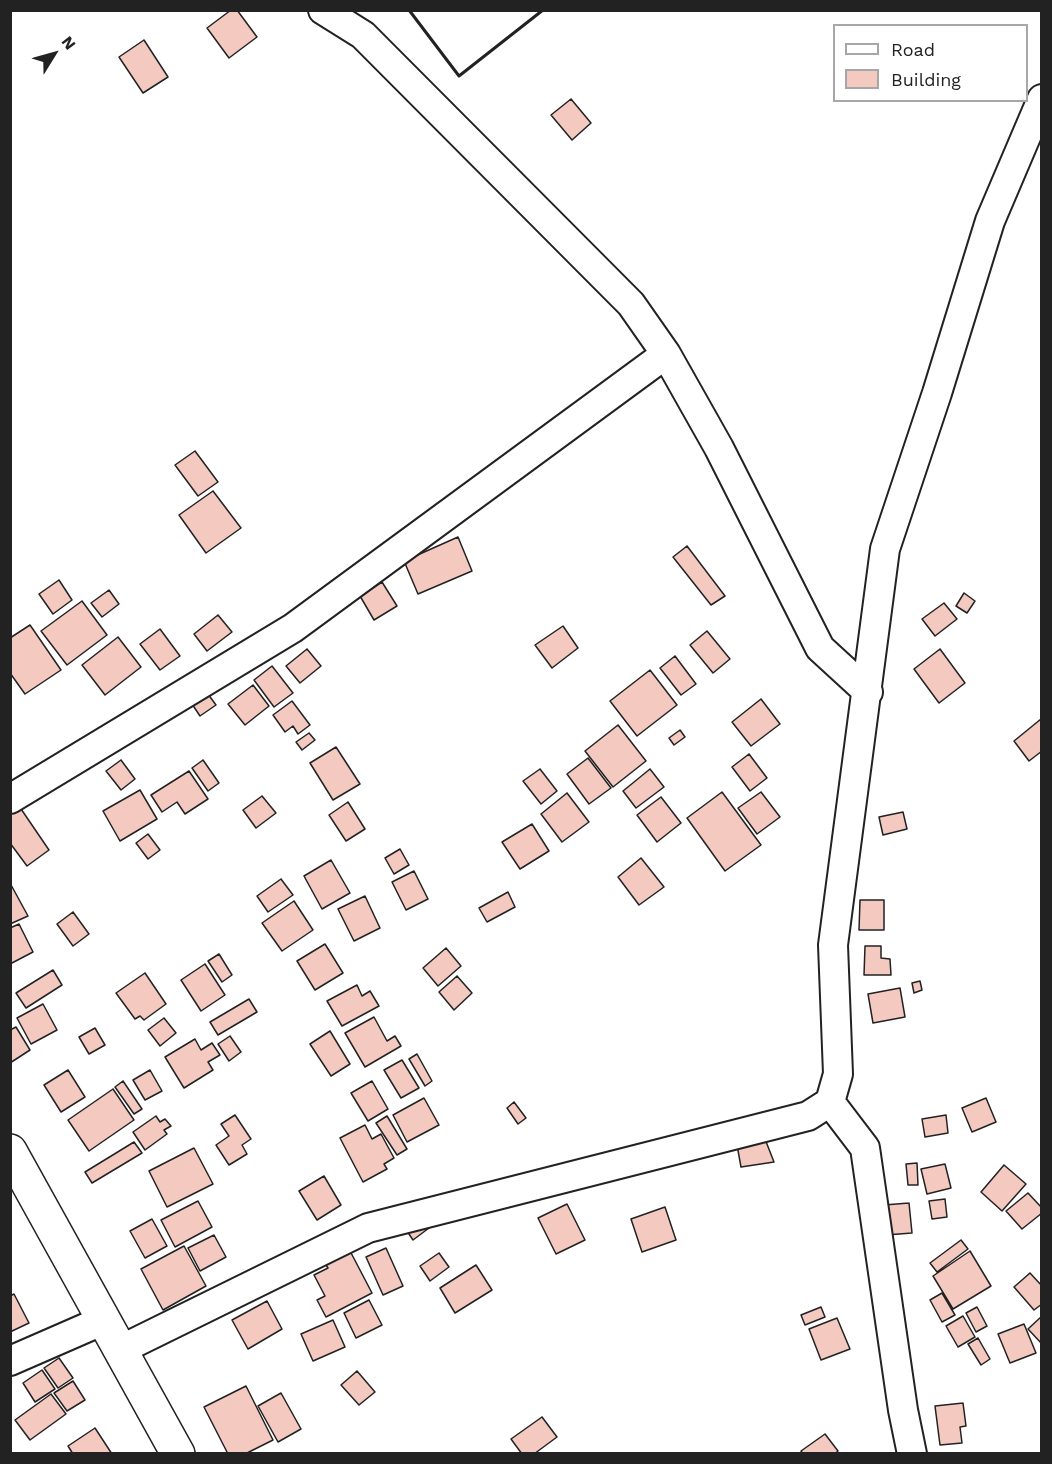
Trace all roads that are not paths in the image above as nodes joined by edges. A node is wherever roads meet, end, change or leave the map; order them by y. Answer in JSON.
{"nodes":[{"id":1,"x":323,"y":10,"type":"edge"},
{"id":2,"x":1041,"y":99,"type":"edge"},
{"id":3,"x":666,"y":354,"type":"junction"},
{"id":4,"x":868,"y":692,"type":"junction"},
{"id":5,"x":10,"y":799,"type":"edge"},
{"id":6,"x":830,"y":1102,"type":"junction"},
{"id":7,"x":10,"y":1151,"type":"edge"},
{"id":8,"x":104,"y":1320,"type":"junction"},
{"id":9,"x":120,"y":1350,"type":"junction"},
{"id":10,"x":10,"y":1361,"type":"edge"},
{"id":11,"x":178,"y":1454,"type":"edge"},
{"id":12,"x":912,"y":1454,"type":"edge"}],
"edges":[{"from":1,"to":3,"type":"street"},
{"from":2,"to":4,"type":"street"},
{"from":3,"to":4,"type":"street"},
{"from":3,"to":5,"type":"street"},
{"from":4,"to":6,"type":"street"},
{"from":6,"to":9,"type":"street"},
{"from":6,"to":12,"type":"street"},
{"from":7,"to":8,"type":"highway"},
{"from":8,"to":9,"type":"highway"},
{"from":8,"to":10,"type":"street"},
{"from":9,"to":11,"type":"highway"}]}
